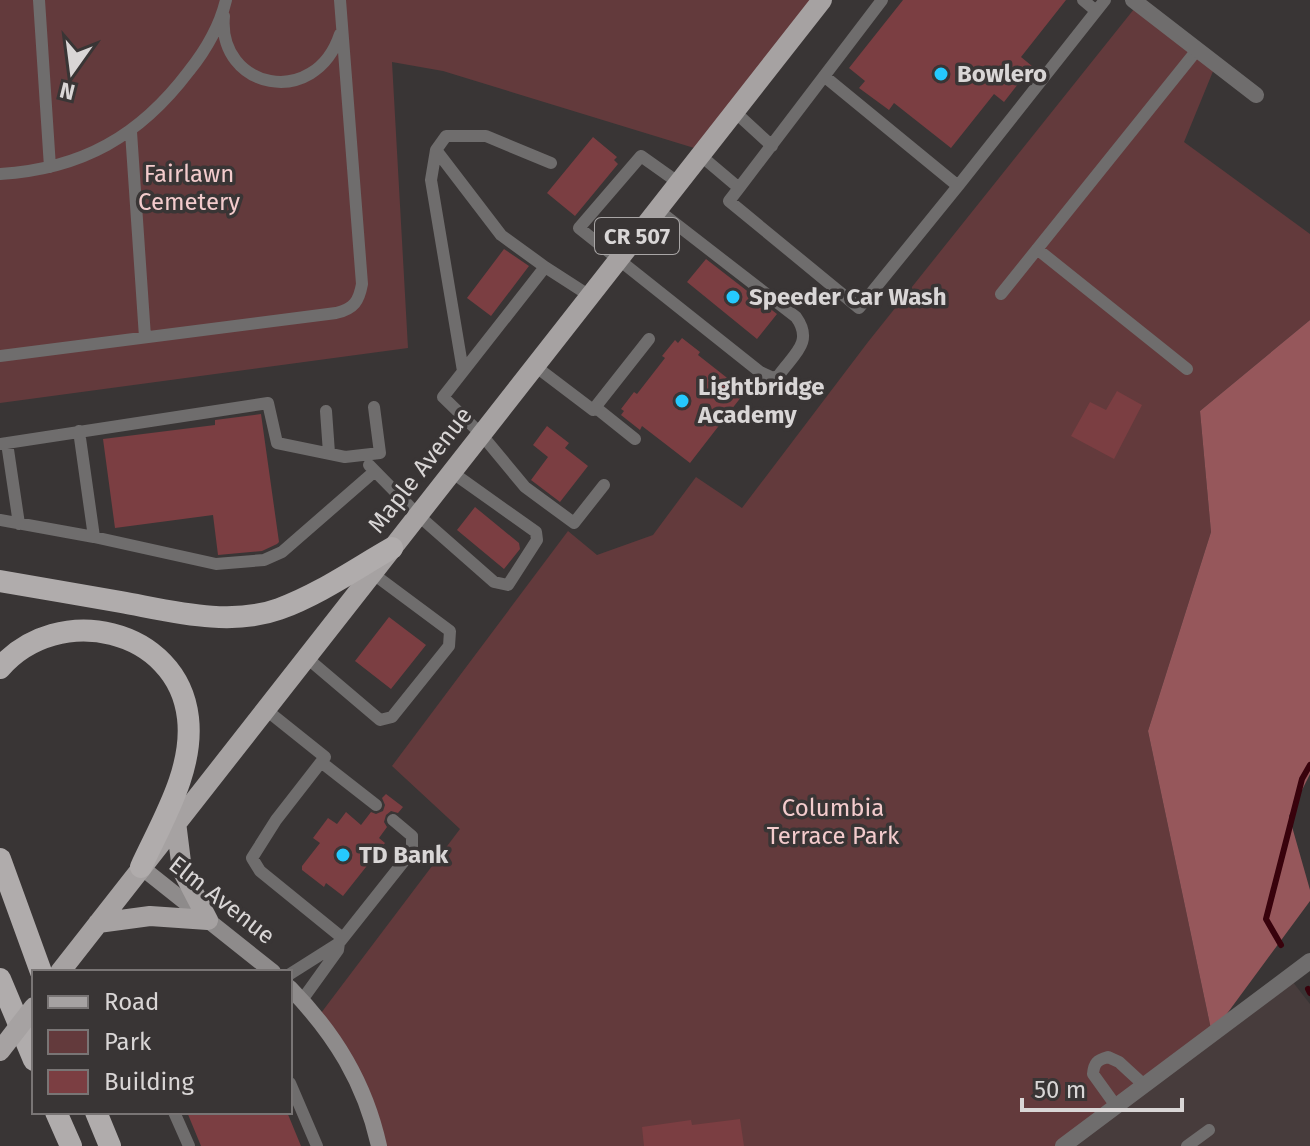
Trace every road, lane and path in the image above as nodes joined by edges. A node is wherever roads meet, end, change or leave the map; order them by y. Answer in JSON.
{"nodes":[{"id":1,"x":39,"y":0,"type":"edge"},
{"id":2,"x":338,"y":0,"type":"edge"},
{"id":3,"x":822,"y":0,"type":"edge"},
{"id":4,"x":882,"y":0,"type":"edge"},
{"id":5,"x":1083,"y":0,"type":"edge"},
{"id":6,"x":1105,"y":0,"type":"edge"},
{"id":7,"x":1133,"y":0,"type":"edge"},
{"id":8,"x":226,"y":2,"type":"edge"},
{"id":9,"x":1096,"y":11,"type":"junction"},
{"id":10,"x":342,"y":16,"type":"junction"},
{"id":11,"x":1197,"y":50,"type":"junction"},
{"id":12,"x":824,"y":76,"type":"junction"},
{"id":13,"x":1256,"y":95,"type":"dead end"},
{"id":14,"x":735,"y":112,"type":"junction"},
{"id":15,"x":131,"y":132,"type":"junction"},
{"id":16,"x":772,"y":146,"type":"junction"},
{"id":17,"x":436,"y":150,"type":"junction"},
{"id":18,"x":700,"y":155,"type":"junction"},
{"id":19,"x":551,"y":163,"type":"dead end"},
{"id":20,"x":50,"y":167,"type":"junction"},
{"id":21,"x":0,"y":174,"type":"edge"},
{"id":22,"x":679,"y":183,"type":"junction"},
{"id":23,"x":958,"y":186,"type":"junction"},
{"id":24,"x":739,"y":188,"type":"junction"},
{"id":25,"x":658,"y":210,"type":"junction"},
{"id":26,"x":1037,"y":249,"type":"junction"},
{"id":27,"x":619,"y":259,"type":"junction"},
{"id":28,"x":545,"y":267,"type":"junction"},
{"id":29,"x":1001,"y":294,"type":"dead end"},
{"id":30,"x":590,"y":296,"type":"junction"},
{"id":31,"x":145,"y":337,"type":"junction"},
{"id":32,"x":649,"y":339,"type":"dead end"},
{"id":33,"x":0,"y":356,"type":"edge"},
{"id":34,"x":535,"y":366,"type":"junction"},
{"id":35,"x":1187,"y":369,"type":"dead end"},
{"id":36,"x":463,"y":371,"type":"junction"},
{"id":37,"x":374,"y":407,"type":"dead end"},
{"id":38,"x":595,"y":407,"type":"junction"},
{"id":39,"x":326,"y":411,"type":"dead end"},
{"id":40,"x":79,"y":431,"type":"junction"},
{"id":41,"x":481,"y":434,"type":"junction"},
{"id":42,"x":635,"y":439,"type":"dead end"},
{"id":43,"x":4,"y":443,"type":"edge"},
{"id":44,"x":329,"y":453,"type":"junction"},
{"id":45,"x":360,"y":455,"type":"junction"},
{"id":46,"x":375,"y":471,"type":"junction"},
{"id":47,"x":453,"y":473,"type":"junction"},
{"id":48,"x":604,"y":485,"type":"dead end"},
{"id":49,"x":419,"y":516,"type":"junction"},
{"id":50,"x":0,"y":520,"type":"edge"},
{"id":51,"x":19,"y":524,"type":"junction"},
{"id":52,"x":94,"y":537,"type":"junction"},
{"id":53,"x":392,"y":548,"type":"junction"},
{"id":54,"x":372,"y":573,"type":"junction"},
{"id":55,"x":0,"y":581,"type":"edge"},
{"id":56,"x":307,"y":658,"type":"junction"},
{"id":57,"x":0,"y":668,"type":"edge"},
{"id":58,"x":265,"y":709,"type":"junction"},
{"id":59,"x":321,"y":762,"type":"junction"},
{"id":60,"x":376,"y":805,"type":"dead end"},
{"id":61,"x":393,"y":820,"type":"dead end"},
{"id":62,"x":176,"y":822,"type":"junction"},
{"id":63,"x":0,"y":859,"type":"edge"},
{"id":64,"x":141,"y":867,"type":"junction"},
{"id":65,"x":0,"y":887,"type":"edge"},
{"id":66,"x":208,"y":920,"type":"junction"},
{"id":67,"x":92,"y":931,"type":"junction"},
{"id":68,"x":339,"y":943,"type":"junction"},
{"id":69,"x":1310,"y":961,"type":"edge"},
{"id":70,"x":37,"y":970,"type":"edge"},
{"id":71,"x":37,"y":970,"type":"edge"},
{"id":72,"x":62,"y":970,"type":"edge"},
{"id":73,"x":270,"y":970,"type":"edge"},
{"id":74,"x":292,"y":973,"type":"edge"},
{"id":75,"x":0,"y":979,"type":"edge"},
{"id":76,"x":296,"y":994,"type":"edge"},
{"id":77,"x":32,"y":1010,"type":"edge"},
{"id":78,"x":0,"y":1013,"type":"edge"},
{"id":79,"x":0,"y":1051,"type":"edge"},
{"id":80,"x":32,"y":1055,"type":"edge"},
{"id":81,"x":32,"y":1070,"type":"edge"},
{"id":82,"x":1144,"y":1085,"type":"junction"},
{"id":83,"x":292,"y":1088,"type":"edge"},
{"id":84,"x":1116,"y":1106,"type":"junction"},
{"id":85,"x":57,"y":1114,"type":"edge"},
{"id":86,"x":97,"y":1114,"type":"edge"},
{"id":87,"x":175,"y":1114,"type":"edge"},
{"id":88,"x":1209,"y":1130,"type":"dead end"},
{"id":89,"x":71,"y":1146,"type":"edge"},
{"id":90,"x":110,"y":1146,"type":"edge"},
{"id":91,"x":189,"y":1146,"type":"edge"},
{"id":92,"x":317,"y":1146,"type":"edge"},
{"id":93,"x":379,"y":1146,"type":"edge"},
{"id":94,"x":1063,"y":1146,"type":"edge"},
{"id":95,"x":1187,"y":1146,"type":"edge"}],
"edges":[{"from":1,"to":20,"type":"lane"},
{"from":2,"to":10,"type":"lane"},
{"from":3,"to":14,"type":"main road","name":"Maple Avenue","number":"CR 507"},
{"from":4,"to":12,"type":"lane"},
{"from":5,"to":9,"type":"lane"},
{"from":6,"to":9,"type":"lane"},
{"from":7,"to":11,"type":"street"},
{"from":8,"to":10,"type":"lane"},
{"from":8,"to":15,"type":"lane"},
{"from":9,"to":23,"type":"lane"},
{"from":10,"to":31,"type":"lane"},
{"from":11,"to":13,"type":"street"},
{"from":11,"to":26,"type":"lane"},
{"from":12,"to":16,"type":"lane"},
{"from":12,"to":23,"type":"lane"},
{"from":14,"to":16,"type":"lane"},
{"from":14,"to":18,"type":"main road","name":"Maple Avenue","number":"CR 507"},
{"from":15,"to":20,"type":"lane"},
{"from":15,"to":31,"type":"lane"},
{"from":16,"to":24,"type":"lane"},
{"from":17,"to":19,"type":"lane"},
{"from":17,"to":28,"type":"lane"},
{"from":17,"to":36,"type":"lane"},
{"from":18,"to":22,"type":"main road","name":"Maple Avenue","number":"CR 507"},
{"from":18,"to":24,"type":"lane"},
{"from":20,"to":21,"type":"lane"},
{"from":22,"to":25,"type":"main road","name":"Maple Avenue","number":"CR 507"},
{"from":22,"to":27,"type":"lane"},
{"from":23,"to":24,"type":"lane"},
{"from":25,"to":27,"type":"main road","name":"Maple Avenue","number":"CR 507"},
{"from":25,"to":27,"type":"lane"},
{"from":26,"to":29,"type":"lane"},
{"from":26,"to":35,"type":"lane"},
{"from":27,"to":30,"type":"main road","name":"Maple Avenue","number":"CR 507"},
{"from":28,"to":30,"type":"lane"},
{"from":28,"to":36,"type":"lane"},
{"from":30,"to":34,"type":"main road","name":"Maple Avenue","number":"CR 507"},
{"from":31,"to":33,"type":"lane"},
{"from":32,"to":38,"type":"lane"},
{"from":34,"to":38,"type":"lane"},
{"from":34,"to":41,"type":"main road","name":"Maple Avenue","number":"CR 507"},
{"from":36,"to":41,"type":"lane"},
{"from":37,"to":45,"type":"lane"},
{"from":38,"to":42,"type":"lane"},
{"from":39,"to":44,"type":"lane"},
{"from":40,"to":43,"type":"lane"},
{"from":40,"to":44,"type":"lane"},
{"from":40,"to":52,"type":"lane"},
{"from":41,"to":47,"type":"main road","name":"Maple Avenue","number":"CR 507"},
{"from":41,"to":48,"type":"lane"},
{"from":43,"to":51,"type":"lane"},
{"from":44,"to":45,"type":"lane"},
{"from":45,"to":46,"type":"lane"},
{"from":46,"to":49,"type":"lane"},
{"from":46,"to":52,"type":"lane"},
{"from":47,"to":49,"type":"main road","name":"Maple Avenue","number":"CR 507"},
{"from":47,"to":49,"type":"lane"},
{"from":49,"to":53,"type":"main road","name":"Maple Avenue","number":"CR 507"},
{"from":50,"to":51,"type":"lane"},
{"from":51,"to":52,"type":"lane"},
{"from":53,"to":54,"type":"main road","name":"Maple Avenue","number":"CR 507"},
{"from":53,"to":55,"type":"highway"},
{"from":54,"to":56,"type":"main road","name":"Maple Avenue","number":"CR 507"},
{"from":54,"to":56,"type":"lane"},
{"from":56,"to":58,"type":"main road","name":"Maple Avenue","number":"CR 507"},
{"from":57,"to":64,"type":"highway"},
{"from":58,"to":59,"type":"lane"},
{"from":58,"to":62,"type":"main road","name":"Maple Avenue","number":"CR 507"},
{"from":59,"to":60,"type":"lane"},
{"from":59,"to":68,"type":"lane"},
{"from":61,"to":68,"type":"lane"},
{"from":62,"to":64,"type":"main road","name":"Maple Avenue","number":"CR 507"},
{"from":62,"to":66,"type":"main road"},
{"from":63,"to":70,"type":"highway"},
{"from":64,"to":66,"type":"main road","name":"Elm Avenue"},
{"from":64,"to":67,"type":"main road","name":"Maple Avenue","number":"CR 507"},
{"from":65,"to":71,"type":"highway"},
{"from":66,"to":67,"type":"main road"},
{"from":66,"to":73,"type":"main road","name":"Elm Avenue"},
{"from":67,"to":72,"type":"main road","name":"Maple Avenue","number":"CR 507"},
{"from":68,"to":74,"type":"lane"},
{"from":68,"to":76,"type":"lane"},
{"from":69,"to":82,"type":"street"},
{"from":75,"to":80,"type":"highway"},
{"from":76,"to":93,"type":"main road"},
{"from":77,"to":79,"type":"main road","bridge":true},
{"from":78,"to":81,"type":"highway"},
{"from":82,"to":84,"type":"street"},
{"from":82,"to":84,"type":"lane"},
{"from":83,"to":92,"type":"lane"},
{"from":84,"to":94,"type":"street"},
{"from":85,"to":89,"type":"highway"},
{"from":86,"to":90,"type":"highway"},
{"from":87,"to":91,"type":"lane"},
{"from":88,"to":95,"type":"lane"}]}
